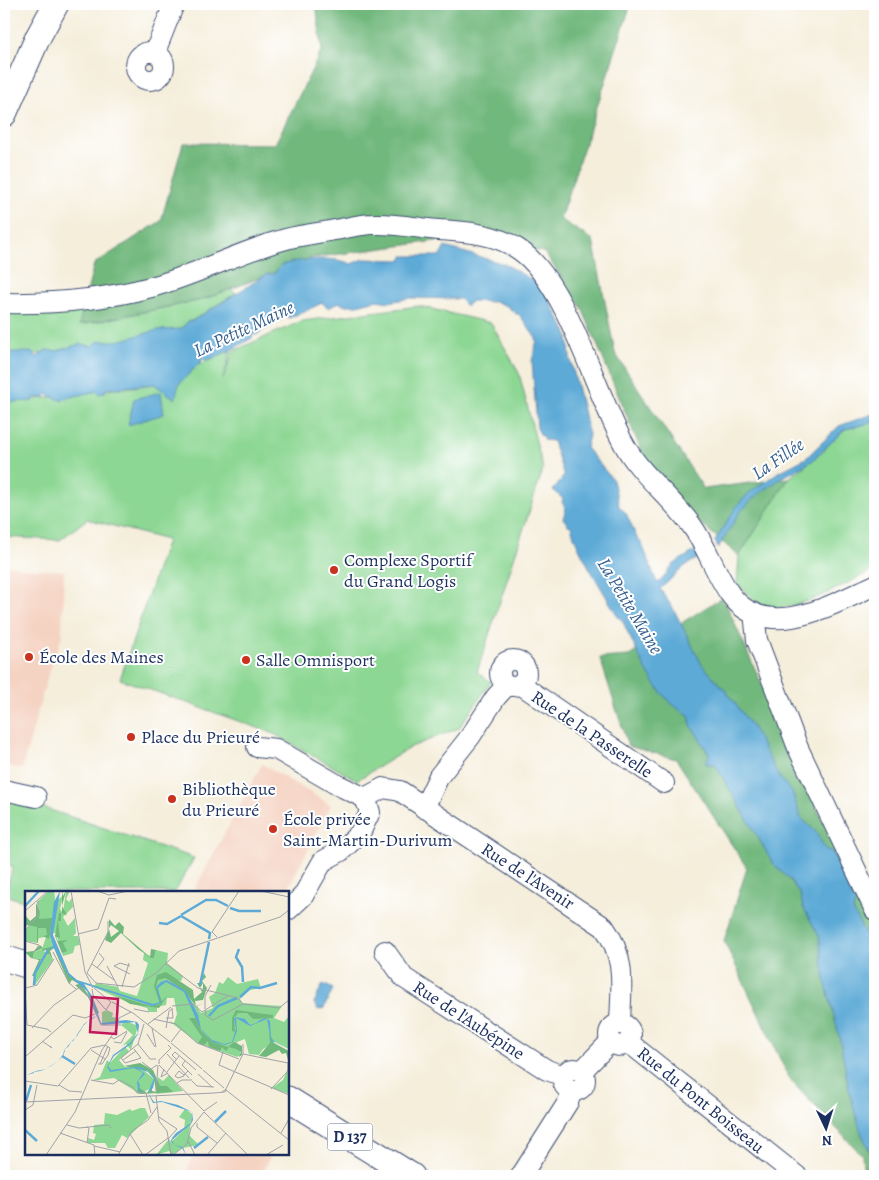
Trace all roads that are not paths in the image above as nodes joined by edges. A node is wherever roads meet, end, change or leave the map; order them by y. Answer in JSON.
{"nodes":[{"id":1,"x":56,"y":4,"type":"edge"},
{"id":2,"x":174,"y":4,"type":"edge"},
{"id":3,"x":155,"y":52,"type":"dead end"},
{"id":4,"x":4,"y":114,"type":"edge"},
{"id":5,"x":4,"y":302,"type":"edge"},
{"id":6,"x":875,"y":585,"type":"edge"},
{"id":7,"x":754,"y":613,"type":"junction"},
{"id":8,"x":256,"y":747,"type":"dead end"},
{"id":9,"x":664,"y":783,"type":"dead end"},
{"id":10,"x":4,"y":790,"type":"edge"},
{"id":11,"x":36,"y":797,"type":"dead end"},
{"id":12,"x":366,"y":798,"type":"junction"},
{"id":13,"x":424,"y":808,"type":"junction"},
{"id":14,"x":289,"y":909,"type":"edge"},
{"id":15,"x":875,"y":910,"type":"edge"},
{"id":16,"x":385,"y":950,"type":"dead end"},
{"id":17,"x":4,"y":958,"type":"edge"},
{"id":18,"x":25,"y":965,"type":"edge"},
{"id":19,"x":620,"y":1035,"type":"junction"},
{"id":20,"x":572,"y":1079,"type":"junction"},
{"id":21,"x":289,"y":1099,"type":"edge"},
{"id":22,"x":412,"y":1176,"type":"edge"},
{"id":23,"x":521,"y":1176,"type":"edge"},
{"id":24,"x":797,"y":1176,"type":"edge"}],
"edges":[{"from":1,"to":4,"type":"main road"},
{"from":2,"to":3,"type":"street"},
{"from":5,"to":7,"type":"street"},
{"from":6,"to":7,"type":"street"},
{"from":7,"to":15,"type":"street"},
{"from":8,"to":12,"type":"street"},
{"from":9,"to":13,"type":"street","name":"Rue de la Passerelle"},
{"from":10,"to":11,"type":"street"},
{"from":12,"to":13,"type":"street","name":"Rue de l'Avenir"},
{"from":12,"to":14,"type":"street"},
{"from":13,"to":19,"type":"street","name":"Rue de l'Avenir"},
{"from":16,"to":20,"type":"street","name":"Rue de l'Aubépine"},
{"from":17,"to":18,"type":"main road"},
{"from":19,"to":20,"type":"street"},
{"from":19,"to":24,"type":"street","name":"Rue du Pont Boisseau"},
{"from":20,"to":23,"type":"street"},
{"from":21,"to":22,"type":"main road","number":"D 137"}]}
